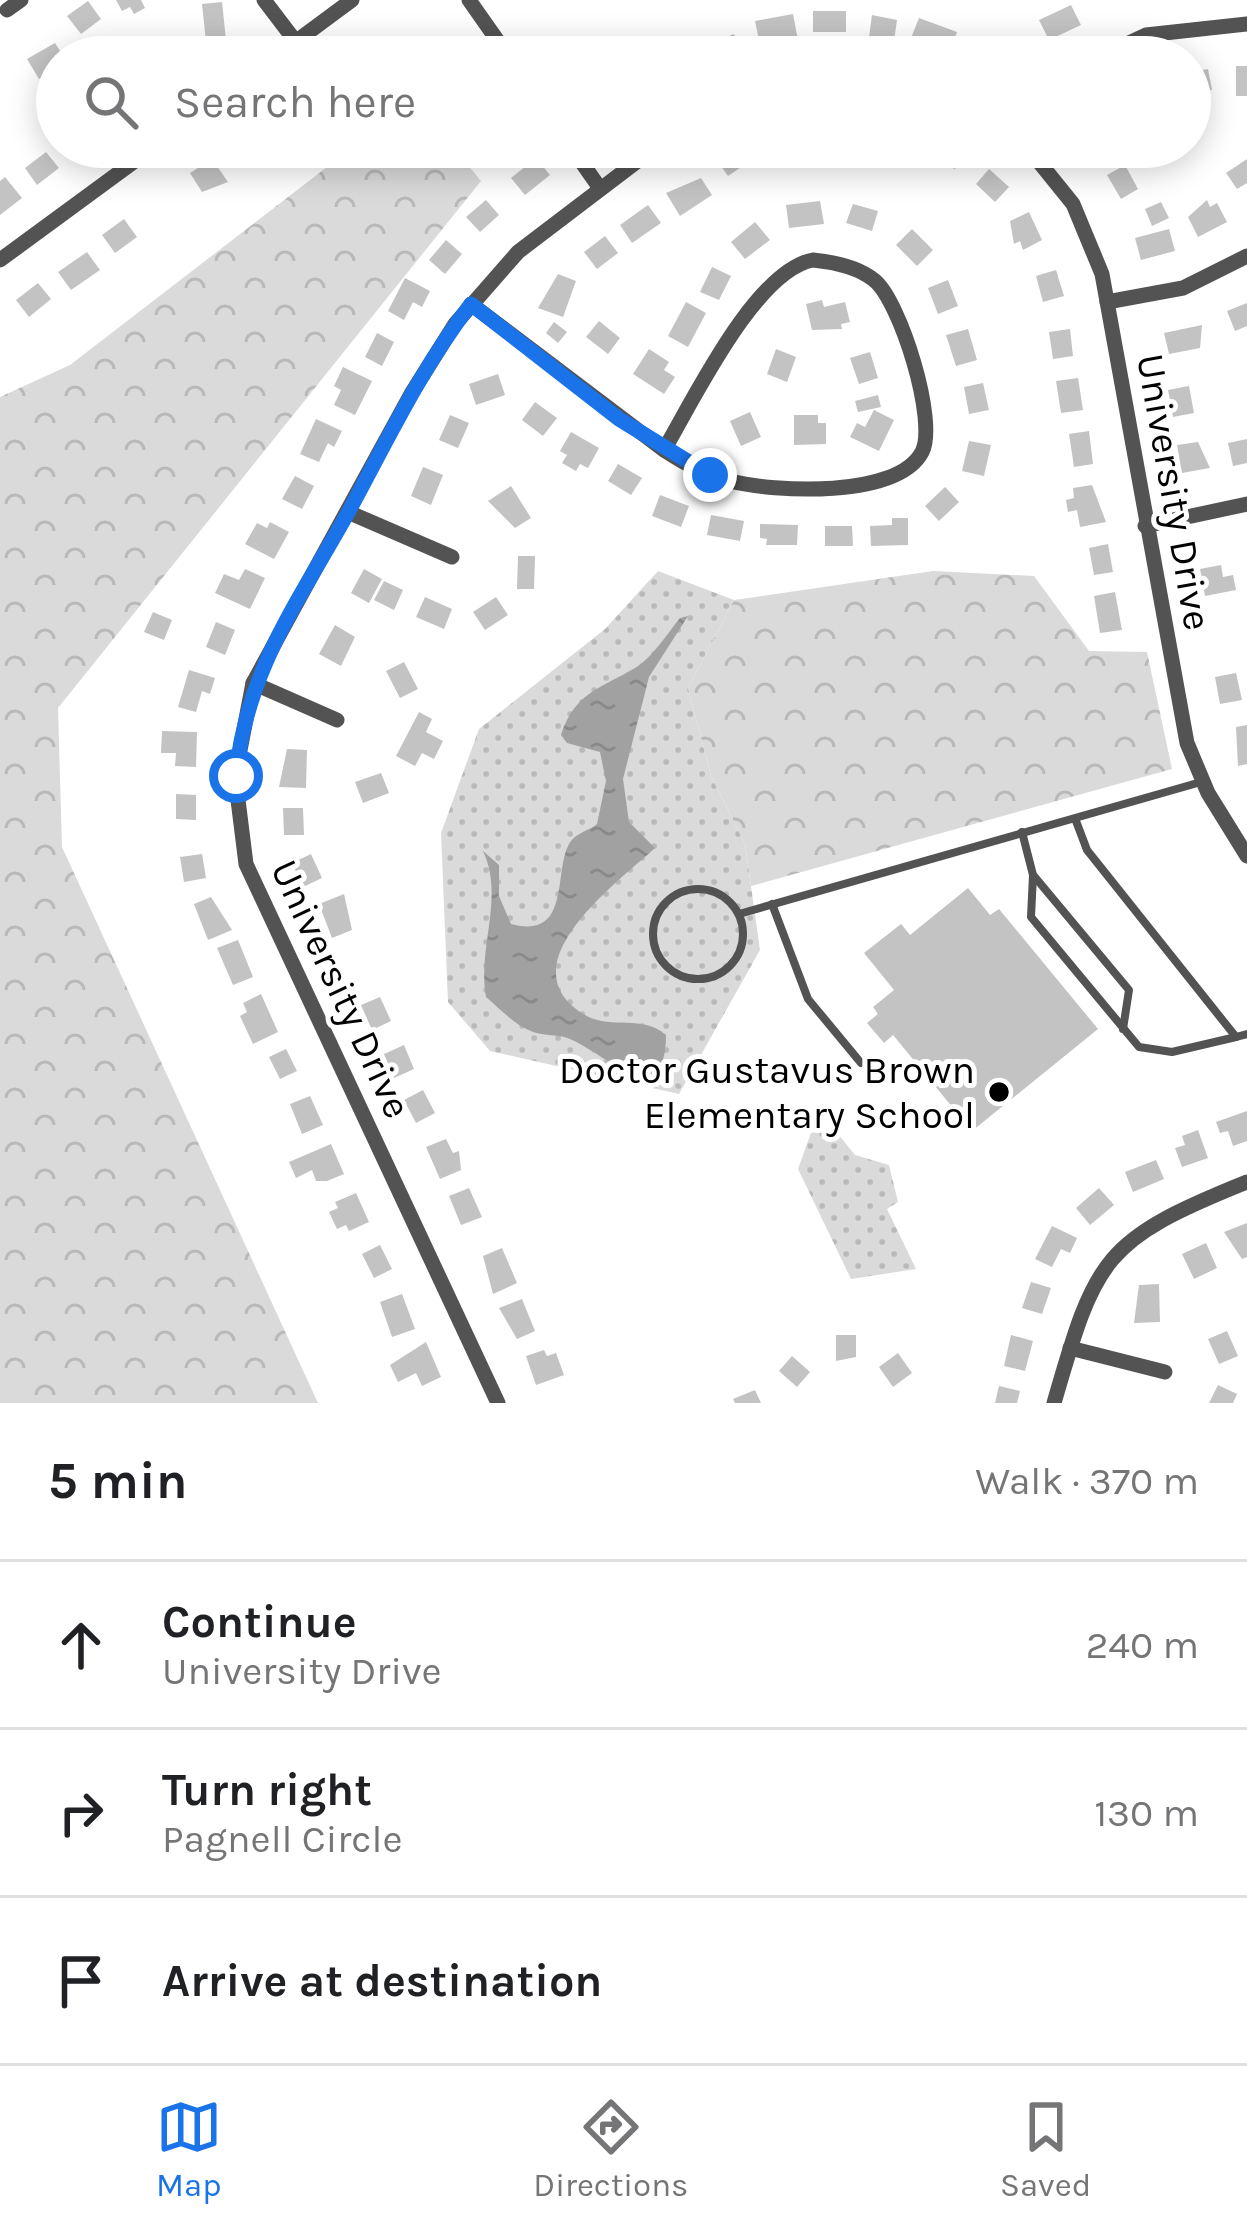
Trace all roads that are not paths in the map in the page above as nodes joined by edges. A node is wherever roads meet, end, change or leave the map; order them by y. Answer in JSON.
{"nodes":[{"id":1,"x":264,"y":0,"type":"edge"},
{"id":2,"x":352,"y":0,"type":"edge"},
{"id":3,"x":469,"y":0,"type":"edge"},
{"id":4,"x":1247,"y":24,"type":"edge"},
{"id":5,"x":291,"y":36,"type":"edge"},
{"id":6,"x":304,"y":36,"type":"edge"},
{"id":7,"x":494,"y":36,"type":"edge"},
{"id":8,"x":1144,"y":36,"type":"edge"},
{"id":9,"x":125,"y":168,"type":"edge"},
{"id":10,"x":585,"y":168,"type":"edge"},
{"id":11,"x":627,"y":168,"type":"edge"},
{"id":12,"x":1043,"y":168,"type":"edge"},
{"id":13,"x":599,"y":188,"type":"junction"},
{"id":14,"x":1247,"y":256,"type":"edge"},
{"id":15,"x":0,"y":260,"type":"edge"},
{"id":16,"x":1107,"y":302,"type":"junction"},
{"id":17,"x":471,"y":304,"type":"junction"},
{"id":18,"x":664,"y":449,"type":"junction"},
{"id":19,"x":1247,"y":504,"type":"edge"},
{"id":20,"x":348,"y":512,"type":"junction"},
{"id":21,"x":1145,"y":526,"type":"junction"},
{"id":22,"x":452,"y":557,"type":"dead end"},
{"id":23,"x":253,"y":683,"type":"junction"},
{"id":24,"x":338,"y":720,"type":"dead end"},
{"id":25,"x":1203,"y":781,"type":"junction"},
{"id":26,"x":1076,"y":820,"type":"junction"},
{"id":27,"x":1022,"y":832,"type":"junction"},
{"id":28,"x":1247,"y":856,"type":"edge"},
{"id":29,"x":1033,"y":875,"type":"junction"},
{"id":30,"x":772,"y":904,"type":"junction"},
{"id":31,"x":739,"y":914,"type":"junction"},
{"id":32,"x":1122,"y":1030,"type":"junction"},
{"id":33,"x":1247,"y":1034,"type":"edge"},
{"id":34,"x":1236,"y":1037,"type":"junction"},
{"id":35,"x":861,"y":1063,"type":"dead end"},
{"id":36,"x":1247,"y":1182,"type":"edge"},
{"id":37,"x":1070,"y":1348,"type":"junction"},
{"id":38,"x":1165,"y":1372,"type":"dead end"},
{"id":39,"x":497,"y":1403,"type":"edge"},
{"id":40,"x":1054,"y":1403,"type":"edge"}],
"edges":[{"from":1,"to":5,"type":"street"},
{"from":2,"to":6,"type":"street"},
{"from":3,"to":7,"type":"street"},
{"from":4,"to":8,"type":"street"},
{"from":9,"to":15,"type":"street"},
{"from":10,"to":13,"type":"street"},
{"from":11,"to":13,"type":"street","name":"University Drive"},
{"from":12,"to":16,"type":"street","name":"University Drive"},
{"from":13,"to":17,"type":"street","name":"University Drive"},
{"from":14,"to":16,"type":"street"},
{"from":16,"to":21,"type":"street","name":"University Drive"},
{"from":17,"to":18,"type":"street"},
{"from":17,"to":20,"type":"street","name":"University Drive"},
{"from":18,"to":18,"type":"street"},
{"from":19,"to":21,"type":"street"},
{"from":20,"to":22,"type":"street"},
{"from":20,"to":23,"type":"street","name":"University Drive"},
{"from":21,"to":25,"type":"street","name":"University Drive"},
{"from":23,"to":24,"type":"street"},
{"from":23,"to":39,"type":"street","name":"University Drive"},
{"from":25,"to":26,"type":"lane"},
{"from":25,"to":28,"type":"street","name":"University Drive"},
{"from":26,"to":27,"type":"lane"},
{"from":26,"to":34,"type":"lane"},
{"from":27,"to":29,"type":"lane"},
{"from":27,"to":30,"type":"lane"},
{"from":29,"to":32,"type":"lane"},
{"from":29,"to":32,"type":"lane"},
{"from":30,"to":31,"type":"lane"},
{"from":30,"to":35,"type":"lane"},
{"from":31,"to":31,"type":"lane"},
{"from":32,"to":34,"type":"lane"},
{"from":33,"to":34,"type":"lane"},
{"from":36,"to":37,"type":"street"},
{"from":37,"to":38,"type":"street"},
{"from":37,"to":40,"type":"street"}]}
